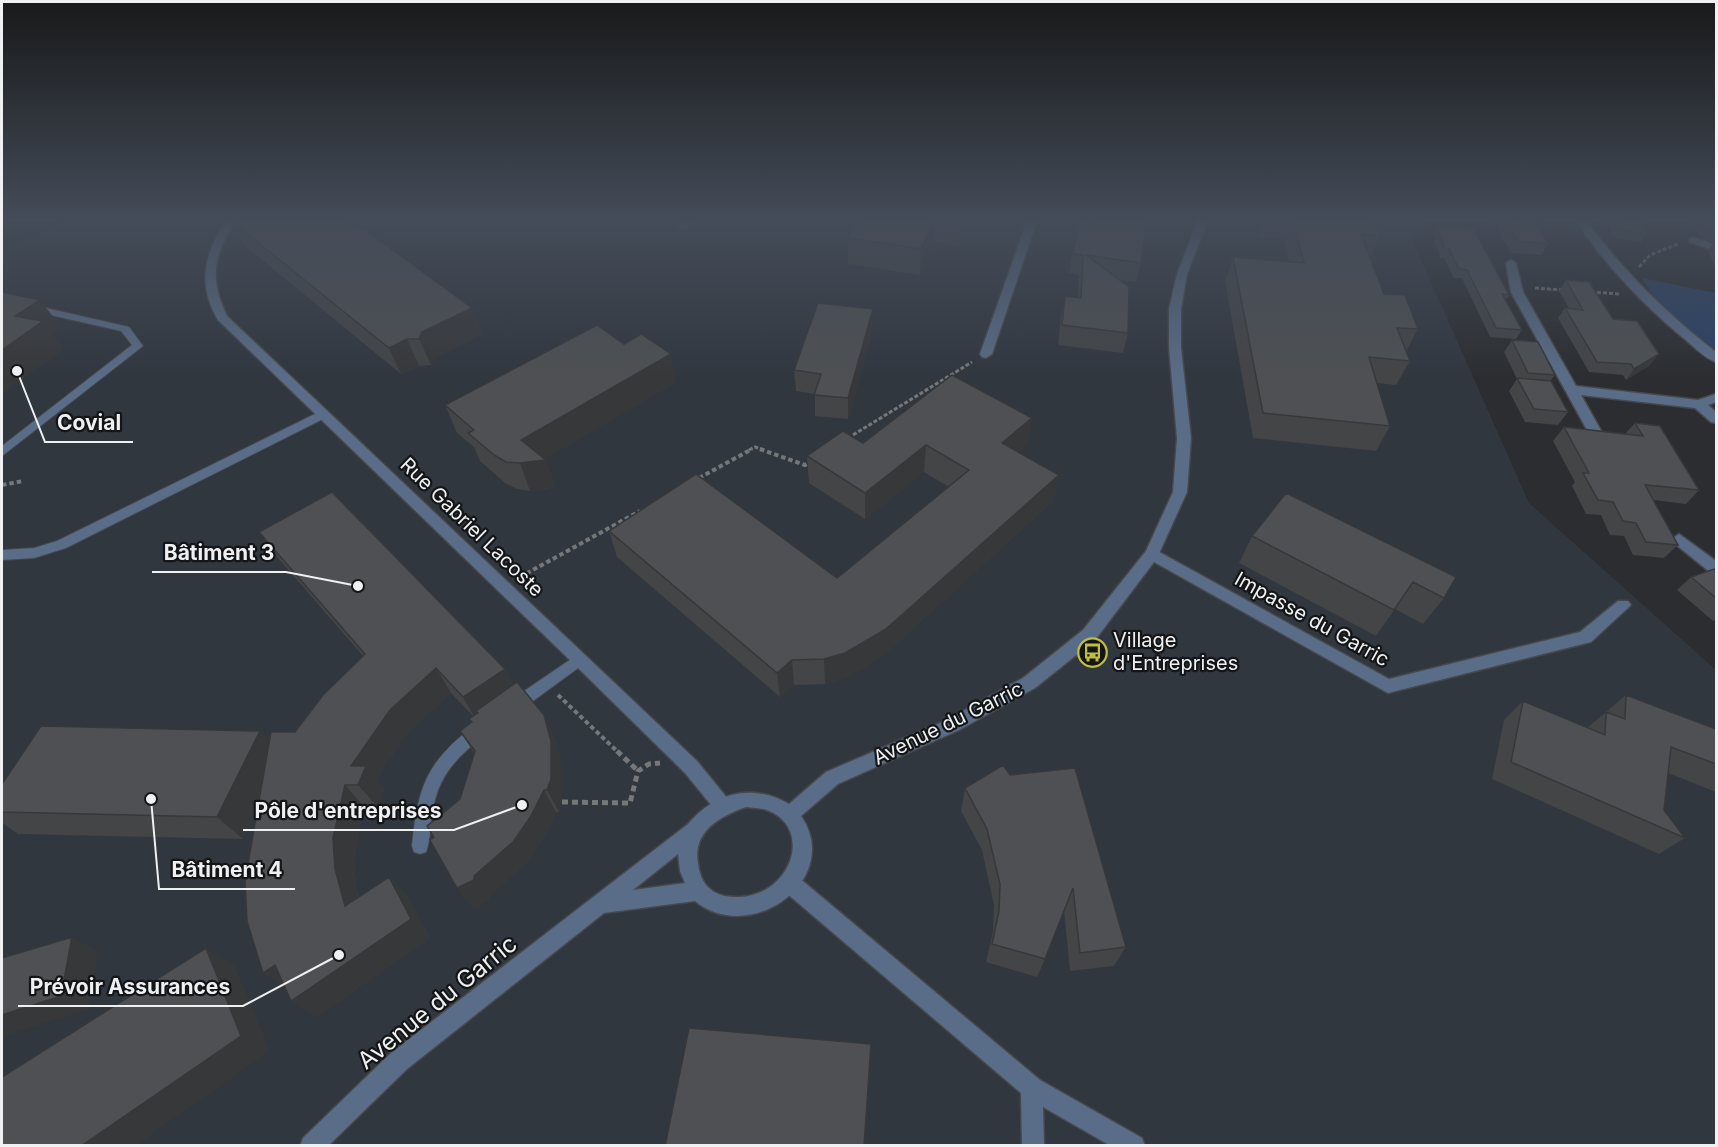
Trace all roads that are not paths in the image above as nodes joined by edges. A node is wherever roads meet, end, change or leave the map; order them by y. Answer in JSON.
{"nodes":[{"id":1,"x":208,"y":272,"type":"edge"},
{"id":2,"x":1015,"y":272,"type":"edge"},
{"id":3,"x":1183,"y":272,"type":"edge"},
{"id":4,"x":1513,"y":272,"type":"edge"},
{"id":5,"x":1618,"y":272,"type":"edge"},
{"id":6,"x":2,"y":302,"type":"edge"},
{"id":7,"x":986,"y":354,"type":"road end"},
{"id":8,"x":1716,"y":358,"type":"edge"},
{"id":9,"x":1572,"y":390,"type":"junction"},
{"id":10,"x":1716,"y":398,"type":"edge"},
{"id":11,"x":1698,"y":404,"type":"junction"},
{"id":12,"x":323,"y":414,"type":"junction"},
{"id":13,"x":1716,"y":418,"type":"edge"},
{"id":14,"x":1597,"y":436,"type":"edge"},
{"id":15,"x":2,"y":452,"type":"edge"},
{"id":16,"x":1679,"y":539,"type":"dead end"},
{"id":17,"x":1152,"y":554,"type":"junction"},
{"id":18,"x":2,"y":555,"type":"edge"},
{"id":19,"x":1716,"y":569,"type":"edge"},
{"id":20,"x":1623,"y":605,"type":"dead end"},
{"id":21,"x":580,"y":659,"type":"junction"},
{"id":22,"x":722,"y":805,"type":"junction"},
{"id":23,"x":789,"y":815,"type":"junction"},
{"id":24,"x":693,"y":831,"type":"junction"},
{"id":25,"x":420,"y":846,"type":"dead end"},
{"id":26,"x":791,"y":884,"type":"junction"},
{"id":27,"x":699,"y":891,"type":"junction"},
{"id":28,"x":600,"y":904,"type":"junction"},
{"id":29,"x":1032,"y":1088,"type":"junction"},
{"id":30,"x":310,"y":1146,"type":"edge"},
{"id":31,"x":1032,"y":1146,"type":"edge"},
{"id":32,"x":1134,"y":1146,"type":"edge"}],
"edges":[{"from":1,"to":12,"type":"street","name":"Rue Gabriel Lacoste"},
{"from":2,"to":7,"type":"street"},
{"from":3,"to":17,"type":"street","name":"Avenue du Garric"},
{"from":4,"to":9,"type":"street"},
{"from":5,"to":8,"type":"street"},
{"from":6,"to":15,"type":"lane"},
{"from":9,"to":11,"type":"street"},
{"from":9,"to":14,"type":"street"},
{"from":10,"to":11,"type":"street"},
{"from":11,"to":13,"type":"street"},
{"from":12,"to":18,"type":"lane"},
{"from":12,"to":21,"type":"street","name":"Rue Gabriel Lacoste"},
{"from":16,"to":19,"type":"street"},
{"from":17,"to":20,"type":"street","name":"Impasse du Garric"},
{"from":17,"to":23,"type":"street","name":"Avenue du Garric"},
{"from":21,"to":22,"type":"street","name":"Rue Gabriel Lacoste"},
{"from":21,"to":25,"type":"lane"},
{"from":22,"to":23,"type":"street"},
{"from":22,"to":24,"type":"street"},
{"from":23,"to":26,"type":"street"},
{"from":24,"to":27,"type":"street"},
{"from":24,"to":28,"type":"street","name":"Avenue du Garric"},
{"from":26,"to":27,"type":"street"},
{"from":26,"to":29,"type":"street"},
{"from":27,"to":28,"type":"street"},
{"from":28,"to":30,"type":"street","name":"Avenue du Garric"},
{"from":29,"to":31,"type":"street"},
{"from":29,"to":32,"type":"street"}]}
